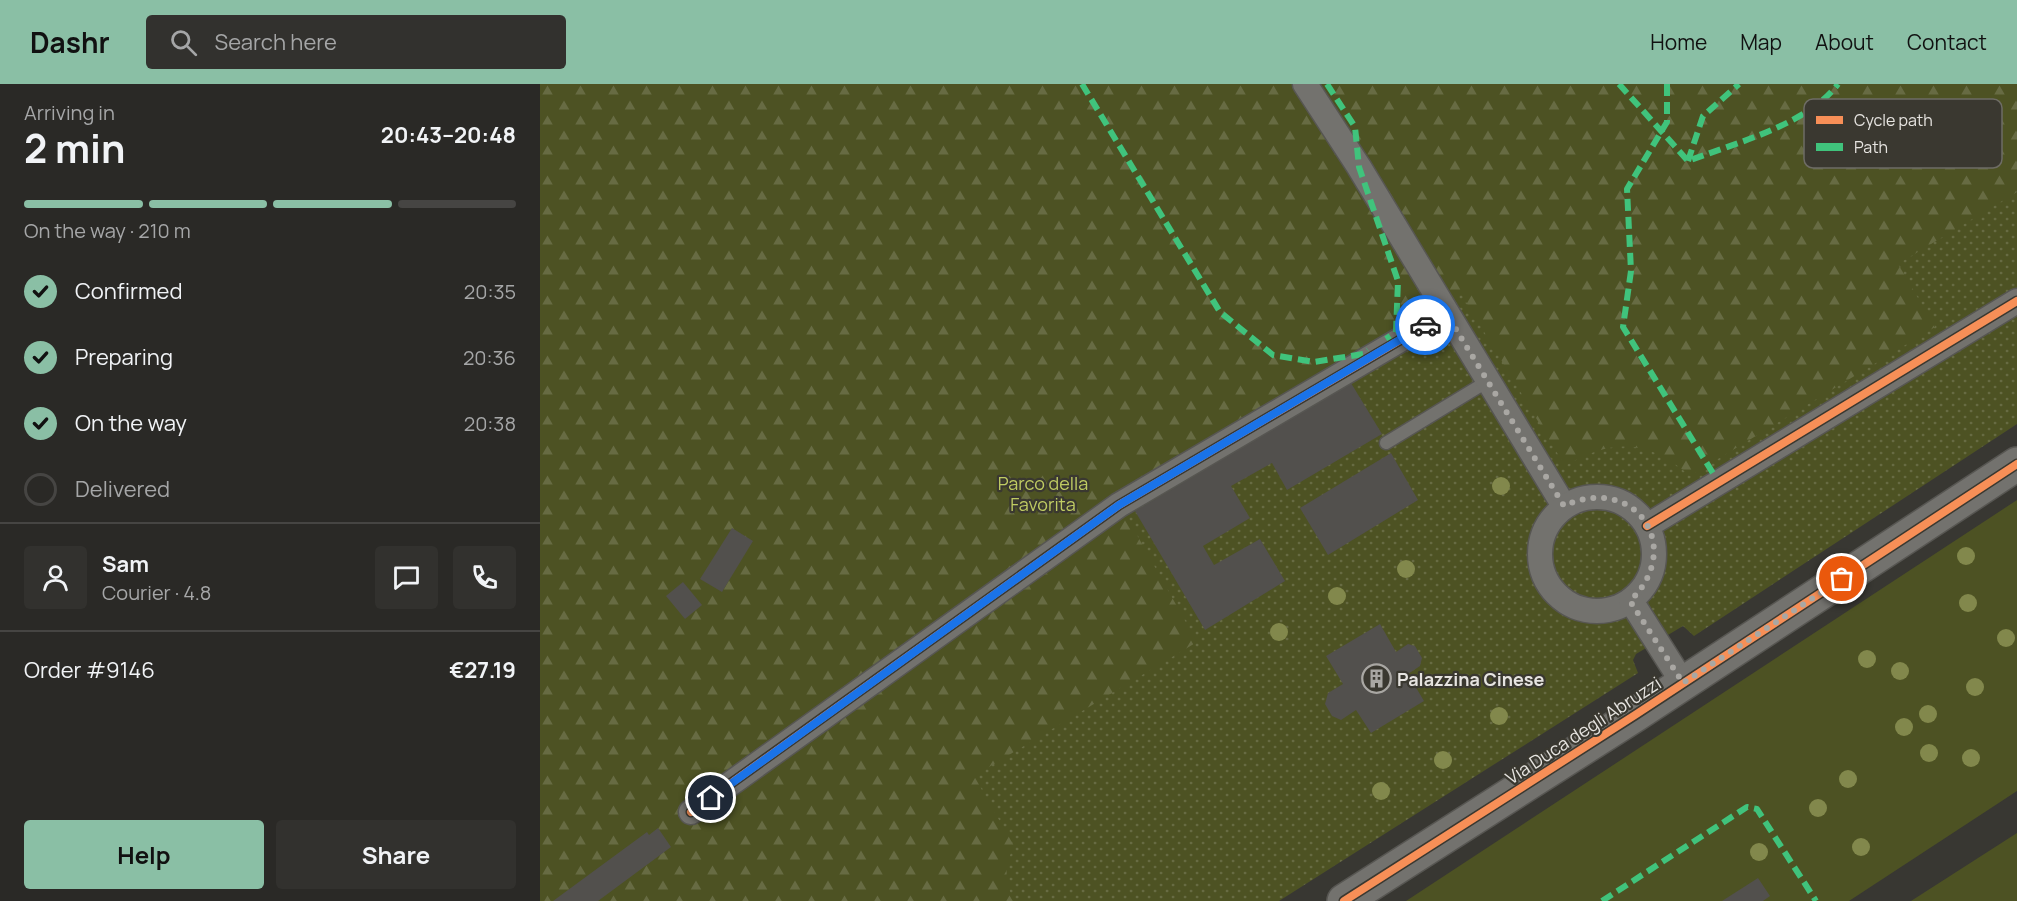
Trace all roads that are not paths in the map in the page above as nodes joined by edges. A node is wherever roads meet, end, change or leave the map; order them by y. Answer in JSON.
{"nodes":[{"id":1,"x":1305,"y":84,"type":"edge"},
{"id":2,"x":2017,"y":301,"type":"edge"},
{"id":3,"x":1446,"y":313,"type":"junction"},
{"id":4,"x":1488,"y":381,"type":"junction"},
{"id":5,"x":1386,"y":443,"type":"dead end"},
{"id":6,"x":2017,"y":464,"type":"edge"},
{"id":7,"x":1564,"y":506,"type":"junction"},
{"id":8,"x":1647,"y":526,"type":"junction"},
{"id":9,"x":1630,"y":601,"type":"junction"},
{"id":10,"x":1683,"y":683,"type":"junction"},
{"id":11,"x":691,"y":812,"type":"dead end"},
{"id":12,"x":1344,"y":901,"type":"edge"}],
"edges":[{"from":1,"to":3,"type":"street"},
{"from":2,"to":8,"type":"street"},
{"from":3,"to":4,"type":"street"},
{"from":3,"to":11,"type":"street"},
{"from":4,"to":5,"type":"lane"},
{"from":4,"to":7,"type":"street"},
{"from":6,"to":10,"type":"street","name":"Via Duca degli Abruzzi"},
{"from":7,"to":8,"type":"street"},
{"from":7,"to":9,"type":"street"},
{"from":8,"to":9,"type":"street"},
{"from":9,"to":10,"type":"street"},
{"from":10,"to":12,"type":"street","name":"Via Duca degli Abruzzi"}]}
